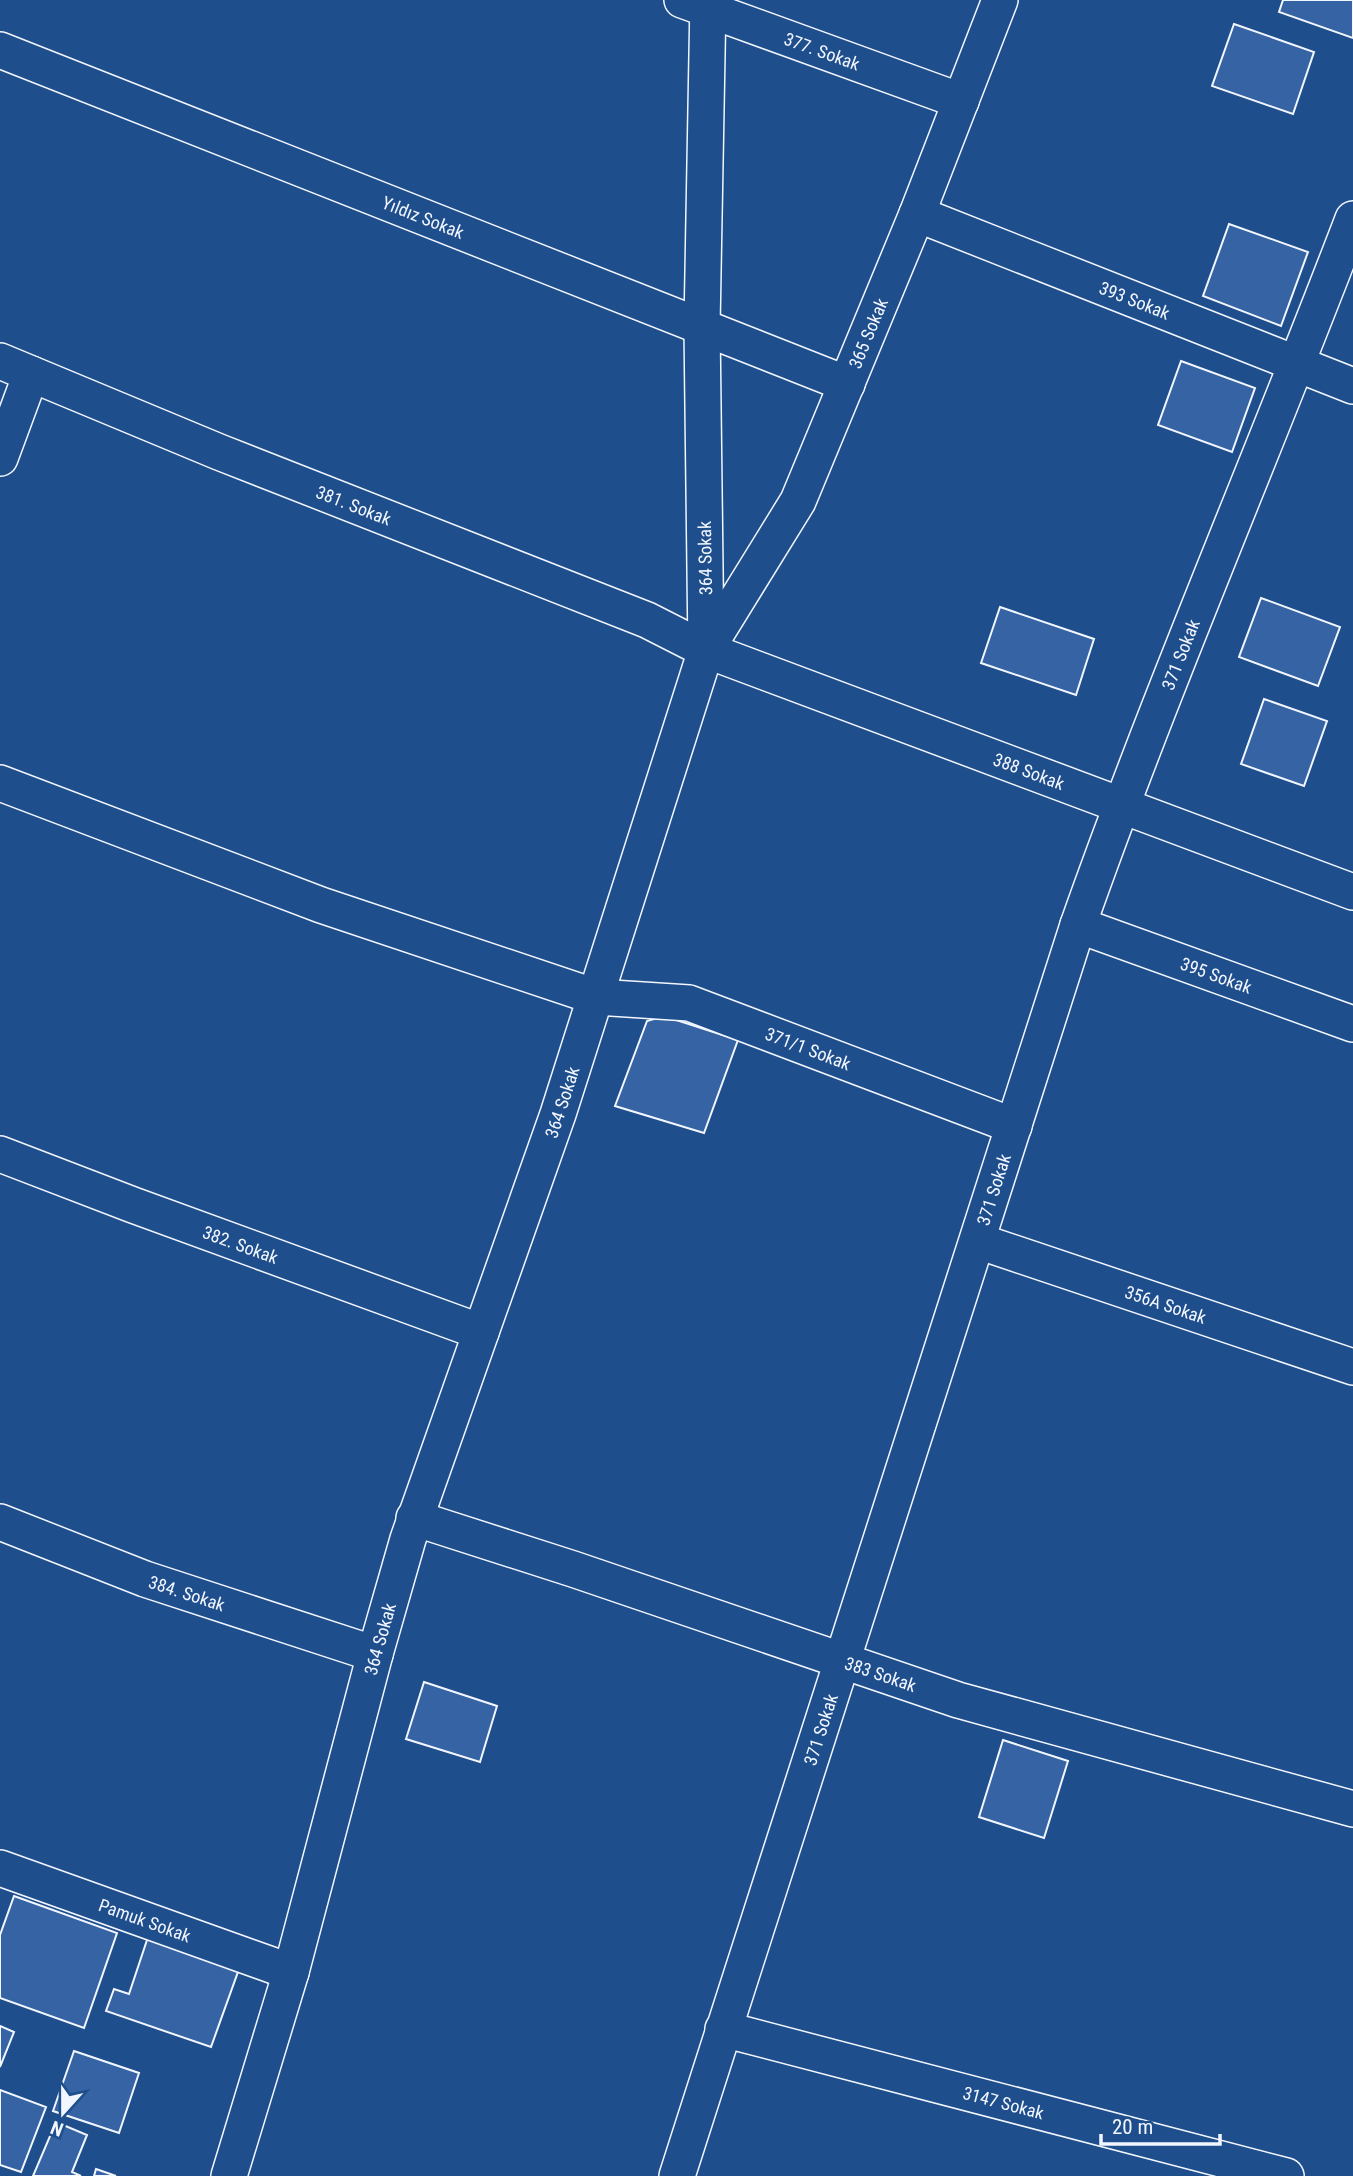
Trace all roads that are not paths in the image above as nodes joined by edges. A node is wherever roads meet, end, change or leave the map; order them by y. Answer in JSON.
{"nodes":[{"id":1,"x":1000,"y":0,"type":"edge"},
{"id":2,"x":699,"y":3,"type":"edge"},
{"id":3,"x":0,"y":50,"type":"edge"},
{"id":4,"x":961,"y":101,"type":"junction"},
{"id":5,"x":917,"y":214,"type":"junction"},
{"id":6,"x":1353,"y":219,"type":"edge"},
{"id":7,"x":702,"y":326,"type":"junction"},
{"id":8,"x":1298,"y":363,"type":"junction"},
{"id":9,"x":16,"y":368,"type":"edge"},
{"id":10,"x":847,"y":384,"type":"junction"},
{"id":11,"x":1353,"y":386,"type":"edge"},
{"id":12,"x":0,"y":458,"type":"edge"},
{"id":13,"x":706,"y":650,"type":"junction"},
{"id":14,"x":0,"y":783,"type":"edge"},
{"id":15,"x":1120,"y":805,"type":"junction"},
{"id":16,"x":1353,"y":892,"type":"edge"},
{"id":17,"x":1078,"y":925,"type":"junction"},
{"id":18,"x":596,"y":997,"type":"junction"},
{"id":19,"x":1353,"y":1024,"type":"edge"},
{"id":20,"x":1014,"y":1126,"type":"junction"},
{"id":21,"x":0,"y":1154,"type":"edge"},
{"id":22,"x":978,"y":1241,"type":"junction"},
{"id":23,"x":481,"y":1332,"type":"junction"},
{"id":24,"x":1353,"y":1367,"type":"edge"},
{"id":25,"x":414,"y":1518,"type":"junction"},
{"id":26,"x":0,"y":1522,"type":"edge"},
{"id":27,"x":375,"y":1654,"type":"junction"},
{"id":28,"x":844,"y":1660,"type":"junction"},
{"id":29,"x":1353,"y":1809,"type":"edge"},
{"id":30,"x":0,"y":1868,"type":"edge"},
{"id":31,"x":292,"y":1972,"type":"junction"},
{"id":32,"x":723,"y":2029,"type":"junction"},
{"id":33,"x":229,"y":2176,"type":"edge"},
{"id":34,"x":677,"y":2176,"type":"edge"},
{"id":35,"x":1286,"y":2176,"type":"edge"}],
"edges":[{"from":1,"to":4,"type":"street","name":"365 Sokak"},
{"from":2,"to":4,"type":"street","name":"377. Sokak"},
{"from":2,"to":7,"type":"street","name":"364 Sokak"},
{"from":3,"to":7,"type":"street","name":"Yıldız Sokak"},
{"from":4,"to":5,"type":"street","name":"365 Sokak"},
{"from":5,"to":8,"type":"street","name":"393 Sokak"},
{"from":5,"to":10,"type":"street","name":"365 Sokak"},
{"from":6,"to":8,"type":"street","name":"371 Sokak"},
{"from":7,"to":10,"type":"street","name":"Yıldız Sokak"},
{"from":7,"to":13,"type":"street","name":"364 Sokak"},
{"from":8,"to":11,"type":"street","name":"393 Sokak"},
{"from":8,"to":15,"type":"street","name":"371 Sokak"},
{"from":9,"to":12,"type":"street"},
{"from":9,"to":13,"type":"street","name":"381. Sokak"},
{"from":10,"to":13,"type":"street","name":"365 Sokak"},
{"from":13,"to":15,"type":"street","name":"388 Sokak"},
{"from":13,"to":18,"type":"street","name":"364 Sokak"},
{"from":14,"to":18,"type":"street","name":"371/1 Sokak"},
{"from":15,"to":16,"type":"street","name":"388 Sokak"},
{"from":15,"to":17,"type":"street","name":"371 Sokak"},
{"from":17,"to":19,"type":"street","name":"395 Sokak"},
{"from":17,"to":20,"type":"street","name":"371 Sokak"},
{"from":18,"to":20,"type":"street","name":"371/1 Sokak"},
{"from":18,"to":23,"type":"street","name":"364 Sokak"},
{"from":20,"to":22,"type":"street","name":"371 Sokak"},
{"from":21,"to":23,"type":"street","name":"382. Sokak"},
{"from":22,"to":24,"type":"street","name":"356A Sokak"},
{"from":22,"to":28,"type":"street","name":"371 Sokak"},
{"from":23,"to":25,"type":"street","name":"364 Sokak"},
{"from":25,"to":27,"type":"street","name":"364 Sokak"},
{"from":25,"to":28,"type":"street","name":"383 Sokak"},
{"from":26,"to":27,"type":"street","name":"384. Sokak"},
{"from":27,"to":31,"type":"street","name":"364 Sokak"},
{"from":28,"to":29,"type":"street","name":"383 Sokak"},
{"from":28,"to":32,"type":"street","name":"371 Sokak"},
{"from":30,"to":31,"type":"street","name":"Pamuk Sokak"},
{"from":31,"to":33,"type":"street","name":"364 Sokak"},
{"from":32,"to":34,"type":"street","name":"371 Sokak"},
{"from":32,"to":35,"type":"street","name":"3147 Sokak"}]}
